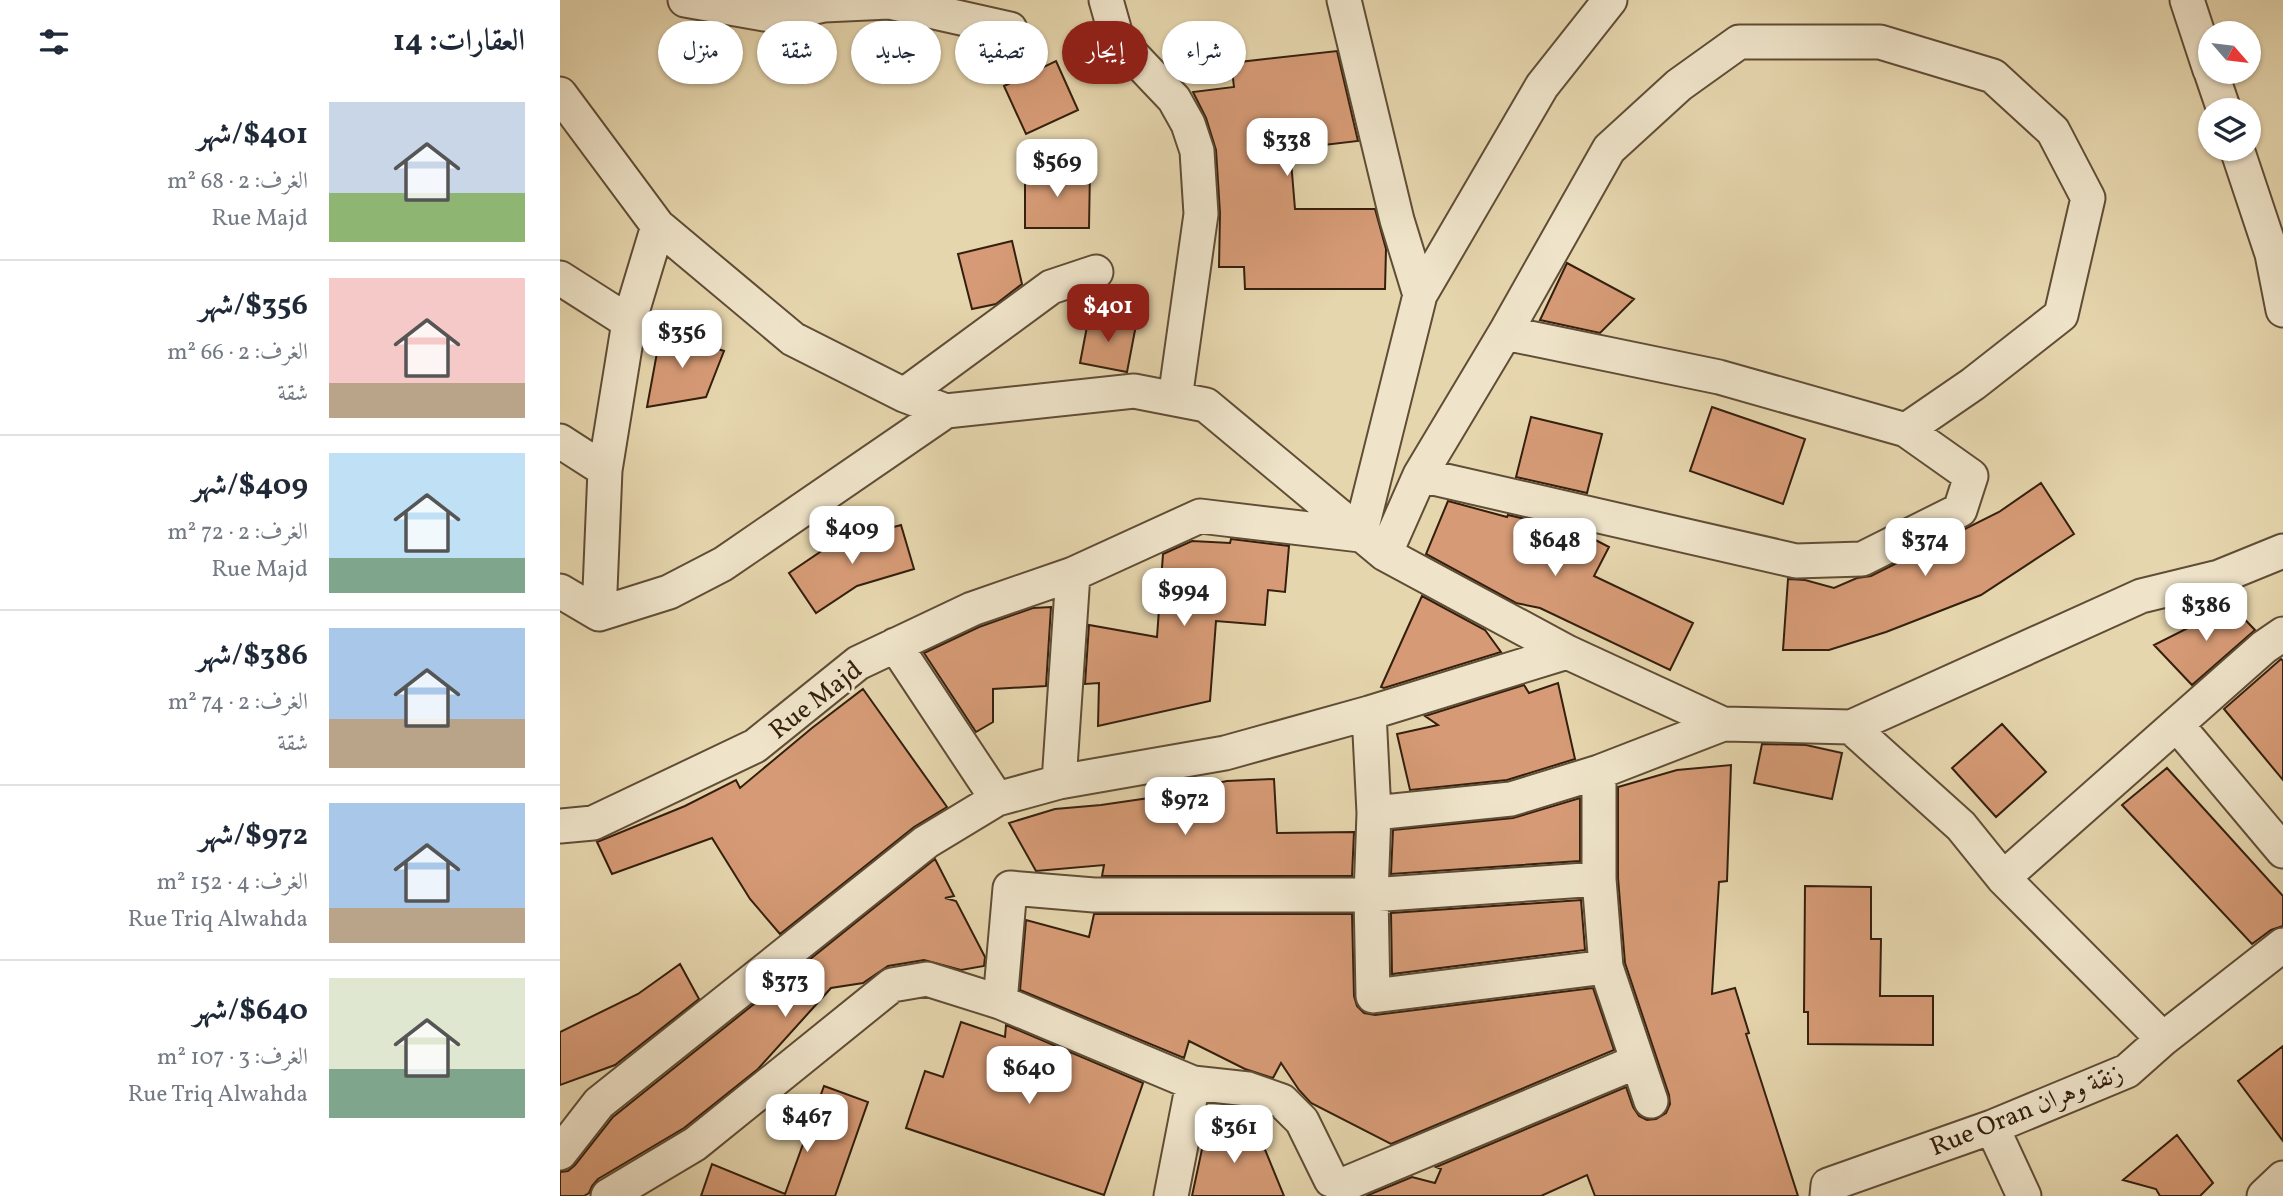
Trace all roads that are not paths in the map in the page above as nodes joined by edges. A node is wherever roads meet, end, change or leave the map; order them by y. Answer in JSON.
{"nodes":[{"id":1,"x":685,"y":0,"type":"edge"},
{"id":2,"x":1106,"y":0,"type":"edge"},
{"id":3,"x":1344,"y":0,"type":"edge"},
{"id":4,"x":1610,"y":0,"type":"edge"},
{"id":5,"x":2187,"y":0,"type":"edge"},
{"id":6,"x":974,"y":21,"type":"edge"},
{"id":7,"x":2198,"y":33,"type":"edge"},
{"id":8,"x":560,"y":94,"type":"edge"},
{"id":9,"x":2241,"y":161,"type":"edge"},
{"id":10,"x":658,"y":226,"type":"junction"},
{"id":11,"x":1096,"y":272,"type":"dead end"},
{"id":12,"x":560,"y":278,"type":"edge"},
{"id":13,"x":1420,"y":295,"type":"junction"},
{"id":14,"x":2283,"y":310,"type":"edge"},
{"id":15,"x":629,"y":322,"type":"junction"},
{"id":16,"x":1505,"y":333,"type":"junction"},
{"id":17,"x":904,"y":395,"type":"junction"},
{"id":18,"x":1175,"y":399,"type":"junction"},
{"id":19,"x":946,"y":411,"type":"junction"},
{"id":20,"x":1906,"y":430,"type":"junction"},
{"id":21,"x":560,"y":441,"type":"edge"},
{"id":22,"x":605,"y":470,"type":"junction"},
{"id":23,"x":1420,"y":475,"type":"junction"},
{"id":24,"x":1373,"y":545,"type":"junction"},
{"id":25,"x":2281,"y":555,"type":"edge"},
{"id":26,"x":1073,"y":574,"type":"junction"},
{"id":27,"x":560,"y":591,"type":"edge"},
{"id":28,"x":599,"y":614,"type":"junction"},
{"id":29,"x":2283,"y":634,"type":"edge"},
{"id":30,"x":895,"y":645,"type":"junction"},
{"id":31,"x":1567,"y":652,"type":"junction"},
{"id":32,"x":1369,"y":713,"type":"junction"},
{"id":33,"x":1723,"y":724,"type":"junction"},
{"id":34,"x":2177,"y":725,"type":"junction"},
{"id":35,"x":1851,"y":727,"type":"junction"},
{"id":36,"x":1599,"y":772,"type":"junction"},
{"id":37,"x":1059,"y":782,"type":"junction"},
{"id":38,"x":997,"y":799,"type":"junction"},
{"id":39,"x":1374,"y":813,"type":"junction"},
{"id":40,"x":560,"y":826,"type":"edge"},
{"id":41,"x":2283,"y":851,"type":"edge"},
{"id":42,"x":2003,"y":878,"type":"junction"},
{"id":43,"x":1599,"y":879,"type":"junction"},
{"id":44,"x":1371,"y":895,"type":"junction"},
{"id":45,"x":2283,"y":945,"type":"edge"},
{"id":46,"x":1606,"y":967,"type":"junction"},
{"id":47,"x":1000,"y":1003,"type":"junction"},
{"id":48,"x":2163,"y":1039,"type":"junction"},
{"id":49,"x":1636,"y":1062,"type":"junction"},
{"id":50,"x":1193,"y":1083,"type":"junction"},
{"id":51,"x":1651,"y":1101,"type":"dead end"},
{"id":52,"x":599,"y":1103,"type":"junction"},
{"id":53,"x":560,"y":1116,"type":"edge"},
{"id":54,"x":1992,"y":1127,"type":"junction"},
{"id":55,"x":560,"y":1153,"type":"edge"},
{"id":56,"x":2283,"y":1178,"type":"edge"},
{"id":57,"x":608,"y":1196,"type":"edge"},
{"id":58,"x":1171,"y":1196,"type":"edge"},
{"id":59,"x":1827,"y":1196,"type":"edge"},
{"id":60,"x":2024,"y":1196,"type":"edge"},
{"id":61,"x":2264,"y":1196,"type":"edge"}],
"edges":[{"from":1,"to":6,"type":"street"},
{"from":2,"to":18,"type":"street"},
{"from":3,"to":13,"type":"street"},
{"from":4,"to":13,"type":"street"},
{"from":5,"to":7,"type":"street"},
{"from":8,"to":10,"type":"street"},
{"from":9,"to":14,"type":"street"},
{"from":10,"to":15,"type":"street"},
{"from":10,"to":17,"type":"street"},
{"from":11,"to":17,"type":"street"},
{"from":12,"to":15,"type":"street"},
{"from":13,"to":24,"type":"street"},
{"from":15,"to":22,"type":"street"},
{"from":16,"to":20,"type":"street"},
{"from":16,"to":20,"type":"street"},
{"from":16,"to":23,"type":"street"},
{"from":17,"to":19,"type":"street"},
{"from":18,"to":19,"type":"street"},
{"from":18,"to":24,"type":"street"},
{"from":19,"to":28,"type":"street"},
{"from":20,"to":23,"type":"street"},
{"from":21,"to":22,"type":"street"},
{"from":22,"to":28,"type":"street"},
{"from":23,"to":24,"type":"street"},
{"from":24,"to":26,"type":"street","name":"Rue Majd"},
{"from":24,"to":31,"type":"street"},
{"from":25,"to":35,"type":"street"},
{"from":26,"to":30,"type":"street","name":"Rue Majd"},
{"from":26,"to":37,"type":"street"},
{"from":27,"to":28,"type":"street"},
{"from":29,"to":34,"type":"street"},
{"from":30,"to":38,"type":"street"},
{"from":30,"to":40,"type":"street","name":"Rue Majd"},
{"from":31,"to":32,"type":"street"},
{"from":31,"to":33,"type":"street"},
{"from":32,"to":37,"type":"street"},
{"from":32,"to":39,"type":"street"},
{"from":33,"to":35,"type":"street"},
{"from":33,"to":36,"type":"street"},
{"from":34,"to":41,"type":"street"},
{"from":34,"to":42,"type":"street"},
{"from":35,"to":42,"type":"street"},
{"from":36,"to":39,"type":"street"},
{"from":36,"to":43,"type":"street"},
{"from":37,"to":38,"type":"street"},
{"from":38,"to":52,"type":"street"},
{"from":39,"to":44,"type":"street"},
{"from":42,"to":48,"type":"street"},
{"from":43,"to":44,"type":"street"},
{"from":43,"to":46,"type":"street"},
{"from":44,"to":46,"type":"street"},
{"from":44,"to":47,"type":"street"},
{"from":45,"to":48,"type":"street","name":"Rue Oran زنقة وهران"},
{"from":46,"to":49,"type":"street"},
{"from":47,"to":50,"type":"street"},
{"from":47,"to":57,"type":"street"},
{"from":48,"to":54,"type":"street","name":"Rue Oran زنقة وهران"},
{"from":49,"to":50,"type":"street"},
{"from":49,"to":51,"type":"street"},
{"from":50,"to":58,"type":"street"},
{"from":52,"to":53,"type":"street"},
{"from":52,"to":55,"type":"street"},
{"from":54,"to":59,"type":"street","name":"Rue Oran زنقة وهران"},
{"from":54,"to":60,"type":"street"},
{"from":56,"to":61,"type":"street"}]}
